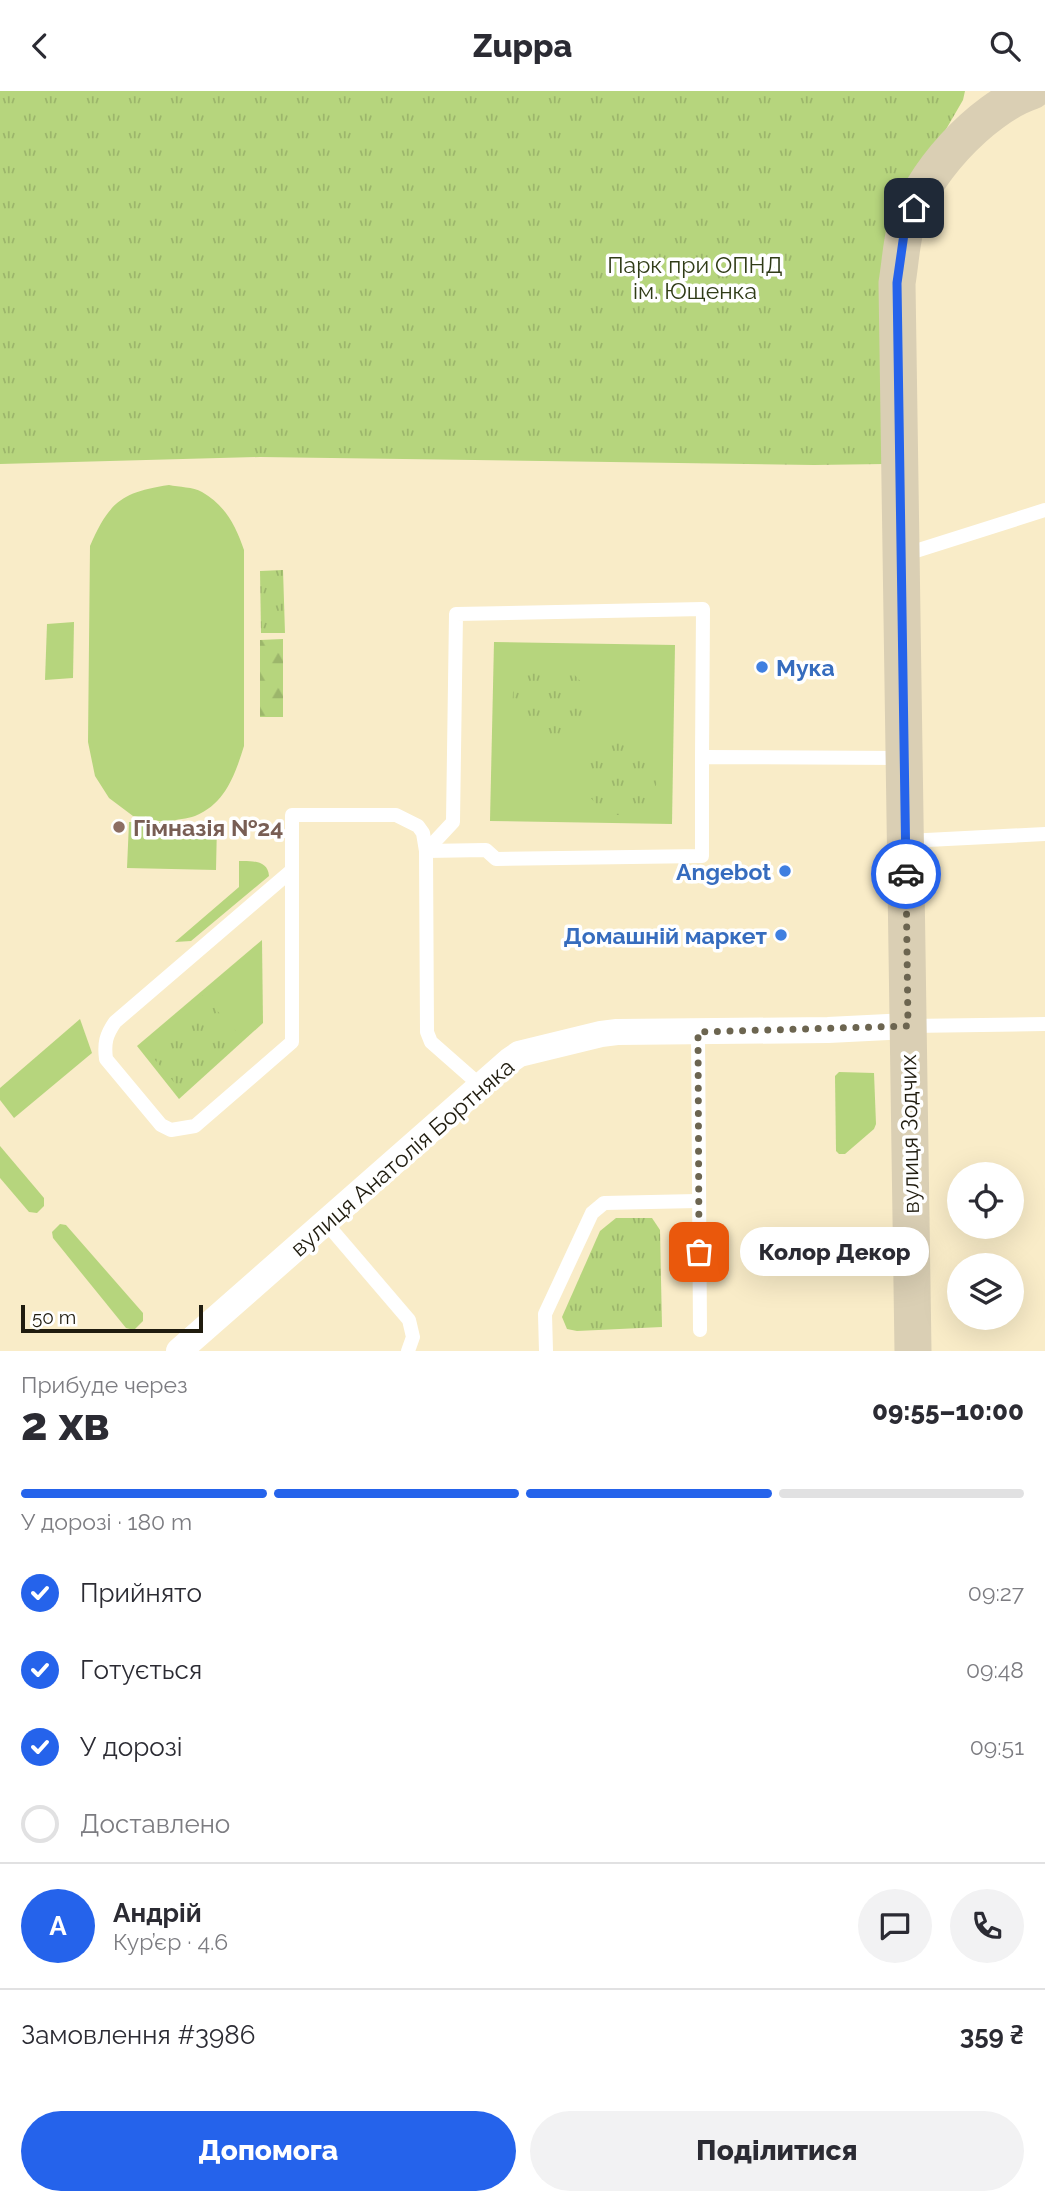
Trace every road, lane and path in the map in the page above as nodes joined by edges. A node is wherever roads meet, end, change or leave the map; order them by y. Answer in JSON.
{"nodes":[{"id":1,"x":1018,"y":93,"type":"edge"},
{"id":2,"x":1045,"y":510,"type":"edge"},
{"id":3,"x":901,"y":555,"type":"junction"},
{"id":4,"x":702,"y":757,"type":"junction"},
{"id":5,"x":904,"y":758,"type":"junction"},
{"id":6,"x":1045,"y":834,"type":"edge"},
{"id":7,"x":906,"y":841,"type":"junction"},
{"id":8,"x":426,"y":851,"type":"junction"},
{"id":9,"x":291,"y":871,"type":"junction"},
{"id":10,"x":1045,"y":1024,"type":"edge"},
{"id":11,"x":908,"y":1026,"type":"junction"},
{"id":12,"x":698,"y":1032,"type":"junction"},
{"id":13,"x":481,"y":1086,"type":"junction"},
{"id":14,"x":697,"y":1201,"type":"junction"},
{"id":15,"x":326,"y":1223,"type":"junction"},
{"id":16,"x":700,"y":1330,"type":"dead end"},
{"id":17,"x":179,"y":1351,"type":"edge"},
{"id":18,"x":408,"y":1351,"type":"edge"},
{"id":19,"x":546,"y":1351,"type":"edge"},
{"id":20,"x":913,"y":1351,"type":"edge"}],
"edges":[{"from":1,"to":3,"type":"main road","name":"вулиця Зодчих"},
{"from":2,"to":3,"type":"lane"},
{"from":3,"to":5,"type":"main road","name":"вулиця Зодчих"},
{"from":4,"to":5,"type":"lane"},
{"from":4,"to":8,"type":"lane"},
{"from":4,"to":8,"type":"lane"},
{"from":5,"to":7,"type":"main road","name":"вулиця Зодчих"},
{"from":6,"to":7,"type":"lane"},
{"from":7,"to":11,"type":"main road","name":"вулиця Зодчих"},
{"from":8,"to":9,"type":"lane"},
{"from":8,"to":13,"type":"lane"},
{"from":9,"to":9,"type":"lane"},
{"from":10,"to":11,"type":"lane"},
{"from":11,"to":12,"type":"street","name":"вулиця Анатолія Бортняка"},
{"from":11,"to":20,"type":"main road","name":"вулиця Зодчих"},
{"from":12,"to":13,"type":"street","name":"вулиця Анатолія Бортняка"},
{"from":12,"to":14,"type":"lane"},
{"from":13,"to":15,"type":"street","name":"вулиця Анатолія Бортняка"},
{"from":14,"to":16,"type":"lane"},
{"from":14,"to":19,"type":"lane"},
{"from":15,"to":17,"type":"street","name":"вулиця Анатолія Бортняка"},
{"from":15,"to":18,"type":"lane"}]}
